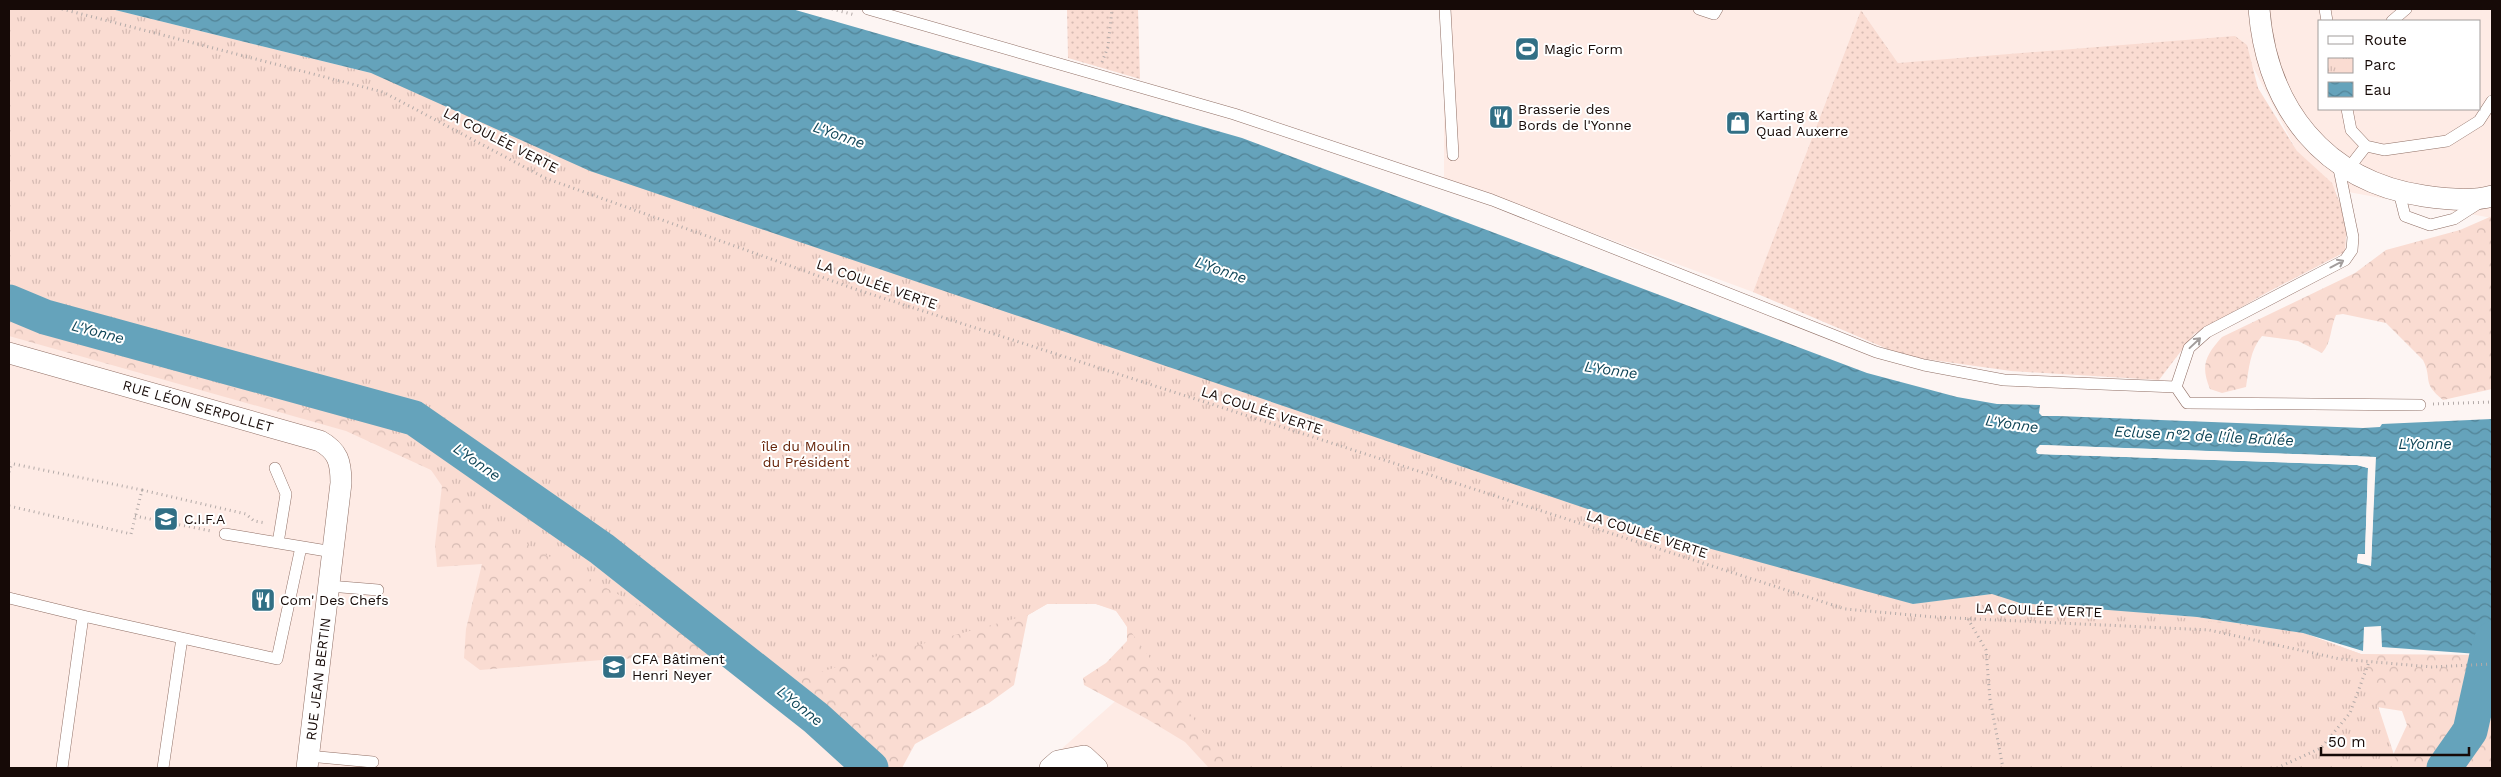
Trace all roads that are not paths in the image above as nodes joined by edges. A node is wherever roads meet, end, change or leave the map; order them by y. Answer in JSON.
{"nodes":[{"id":1,"x":868,"y":9,"type":"edge"},
{"id":2,"x":1446,"y":9,"type":"edge"},
{"id":3,"x":1699,"y":9,"type":"edge"},
{"id":4,"x":1717,"y":9,"type":"edge"},
{"id":5,"x":2259,"y":9,"type":"edge"},
{"id":6,"x":2406,"y":9,"type":"edge"},
{"id":7,"x":2393,"y":20,"type":"edge"},
{"id":8,"x":2492,"y":101,"type":"edge"},
{"id":9,"x":2347,"y":110,"type":"edge"},
{"id":10,"x":2366,"y":146,"type":"junction"},
{"id":11,"x":1454,"y":155,"type":"dead end"},
{"id":12,"x":2343,"y":167,"type":"junction"},
{"id":13,"x":2399,"y":192,"type":"junction"},
{"id":14,"x":2489,"y":197,"type":"edge"},
{"id":15,"x":9,"y":353,"type":"edge"},
{"id":16,"x":2176,"y":387,"type":"junction"},
{"id":17,"x":2420,"y":404,"type":"road end"},
{"id":18,"x":275,"y":468,"type":"dead end"},
{"id":19,"x":339,"y":501,"type":"joint"},
{"id":20,"x":225,"y":534,"type":"road end"},
{"id":21,"x":278,"y":543,"type":"junction"},
{"id":22,"x":301,"y":547,"type":"junction"},
{"id":23,"x":333,"y":552,"type":"junction"},
{"id":24,"x":329,"y":586,"type":"junction"},
{"id":25,"x":378,"y":590,"type":"dead end"},
{"id":26,"x":9,"y":598,"type":"edge"},
{"id":27,"x":83,"y":616,"type":"junction"},
{"id":28,"x":182,"y":638,"type":"junction"},
{"id":29,"x":308,"y":762,"type":"edge"},
{"id":30,"x":373,"y":762,"type":"dead end"},
{"id":31,"x":62,"y":768,"type":"edge"},
{"id":32,"x":164,"y":768,"type":"edge"},
{"id":33,"x":1050,"y":768,"type":"edge"},
{"id":34,"x":1096,"y":768,"type":"edge"}],
"edges":[{"from":1,"to":16,"type":"lane"},
{"from":2,"to":11,"type":"lane"},
{"from":3,"to":4,"type":"lane"},
{"from":5,"to":12,"type":"street"},
{"from":6,"to":7,"type":"lane"},
{"from":8,"to":10,"type":"lane"},
{"from":9,"to":10,"type":"lane"},
{"from":10,"to":12,"type":"lane"},
{"from":12,"to":13,"type":"street"},
{"from":16,"to":12,"type":"lane","one_way":true},
{"from":13,"to":14,"type":"street"},
{"from":13,"to":14,"type":"lane"},
{"from":15,"to":19,"type":"street","name":"RUE LÉON SERPOLLET"},
{"from":16,"to":17,"type":"lane"},
{"from":18,"to":21,"type":"lane"},
{"from":19,"to":23,"type":"street","name":"RUE JEAN BERTIN"},
{"from":20,"to":21,"type":"lane"},
{"from":21,"to":22,"type":"lane"},
{"from":22,"to":23,"type":"lane"},
{"from":22,"to":28,"type":"lane"},
{"from":23,"to":24,"type":"street","name":"RUE JEAN BERTIN"},
{"from":24,"to":25,"type":"lane"},
{"from":24,"to":29,"type":"street","name":"RUE JEAN BERTIN"},
{"from":26,"to":27,"type":"lane"},
{"from":27,"to":28,"type":"lane"},
{"from":27,"to":31,"type":"lane"},
{"from":28,"to":32,"type":"lane"},
{"from":29,"to":30,"type":"lane"},
{"from":33,"to":34,"type":"street"}]}
